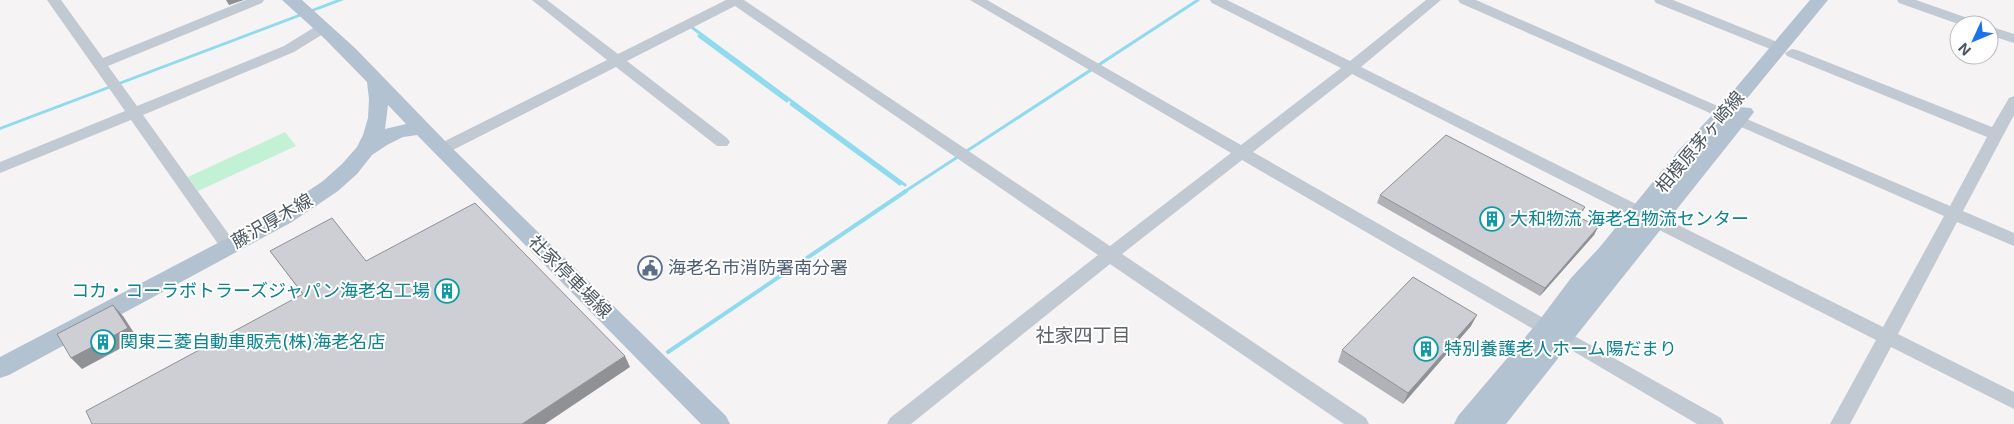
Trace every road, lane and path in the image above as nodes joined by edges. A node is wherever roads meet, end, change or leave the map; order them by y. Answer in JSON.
{"nodes":[{"id":1,"x":54,"y":0,"type":"edge"},
{"id":2,"x":257,"y":0,"type":"edge"},
{"id":3,"x":539,"y":0,"type":"edge"},
{"id":4,"x":736,"y":0,"type":"edge"},
{"id":5,"x":977,"y":0,"type":"edge"},
{"id":6,"x":1217,"y":0,"type":"edge"},
{"id":7,"x":1434,"y":0,"type":"edge"},
{"id":8,"x":1465,"y":0,"type":"edge"},
{"id":9,"x":1661,"y":0,"type":"edge"},
{"id":10,"x":1819,"y":0,"type":"edge"},
{"id":11,"x":1836,"y":0,"type":"edge"},
{"id":12,"x":1904,"y":0,"type":"edge"},
{"id":13,"x":301,"y":8,"type":"edge"},
{"id":14,"x":1949,"y":16,"type":"edge"},
{"id":15,"x":323,"y":28,"type":"junction"},
{"id":16,"x":1999,"y":34,"type":"edge"},
{"id":17,"x":2014,"y":39,"type":"edge"},
{"id":18,"x":1779,"y":48,"type":"junction"},
{"id":19,"x":616,"y":61,"type":"junction"},
{"id":20,"x":99,"y":66,"type":"junction"},
{"id":21,"x":1352,"y":67,"type":"junction"},
{"id":22,"x":376,"y":80,"type":"junction"},
{"id":23,"x":2014,"y":101,"type":"edge"},
{"id":24,"x":132,"y":112,"type":"junction"},
{"id":25,"x":1730,"y":117,"type":"junction"},
{"id":26,"x":416,"y":123,"type":"junction"},
{"id":27,"x":375,"y":129,"type":"junction"},
{"id":28,"x":1997,"y":135,"type":"junction"},
{"id":29,"x":722,"y":142,"type":"dead end"},
{"id":30,"x":442,"y":149,"type":"junction"},
{"id":31,"x":1241,"y":152,"type":"junction"},
{"id":32,"x":364,"y":153,"type":"junction"},
{"id":33,"x":0,"y":168,"type":"edge"},
{"id":34,"x":1954,"y":213,"type":"junction"},
{"id":35,"x":1648,"y":216,"type":"junction"},
{"id":36,"x":2014,"y":240,"type":"edge"},
{"id":37,"x":229,"y":247,"type":"junction"},
{"id":38,"x":1110,"y":254,"type":"junction"},
{"id":39,"x":1554,"y":332,"type":"junction"},
{"id":40,"x":1886,"y":337,"type":"junction"},
{"id":41,"x":0,"y":368,"type":"edge"},
{"id":42,"x":2014,"y":401,"type":"edge"},
{"id":43,"x":717,"y":424,"type":"edge"},
{"id":44,"x":897,"y":424,"type":"edge"},
{"id":45,"x":1359,"y":424,"type":"edge"},
{"id":46,"x":1467,"y":424,"type":"edge"},
{"id":47,"x":1491,"y":424,"type":"edge"},
{"id":48,"x":1714,"y":424,"type":"edge"},
{"id":49,"x":1840,"y":424,"type":"edge"}],
"edges":[{"from":1,"to":20,"type":"street"},
{"from":2,"to":20,"type":"street"},
{"from":3,"to":19,"type":"street"},
{"from":4,"to":19,"type":"street"},
{"from":4,"to":38,"type":"street"},
{"from":5,"to":31,"type":"street"},
{"from":6,"to":21,"type":"street"},
{"from":7,"to":21,"type":"street"},
{"from":8,"to":25,"type":"street"},
{"from":9,"to":18,"type":"street"},
{"from":10,"to":18,"type":"main road","name":"相模原茅ヶ崎線"},
{"from":11,"to":18,"type":"main road","name":"相模原茅ヶ崎線"},
{"from":12,"to":14,"type":"street"},
{"from":13,"to":15,"type":"main road"},
{"from":15,"to":22,"type":"main road"},
{"from":15,"to":24,"type":"street"},
{"from":16,"to":17,"type":"street"},
{"from":18,"to":25,"type":"main road","name":"相模原茅ヶ崎線"},
{"from":18,"to":28,"type":"street"},
{"from":19,"to":29,"type":"street"},
{"from":19,"to":30,"type":"street"},
{"from":20,"to":24,"type":"street"},
{"from":21,"to":31,"type":"street"},
{"from":21,"to":35,"type":"street"},
{"from":22,"to":26,"type":"main road","name":"社家停車場線"},
{"from":22,"to":27,"type":"main road","name":"藤沢厚木線"},
{"from":23,"to":28,"type":"street"},
{"from":24,"to":33,"type":"street"},
{"from":24,"to":37,"type":"street"},
{"from":25,"to":34,"type":"street"},
{"from":25,"to":35,"type":"main road","name":"相模原茅ヶ崎線"},
{"from":26,"to":27,"type":"main road"},
{"from":26,"to":30,"type":"main road","name":"社家停車場線"},
{"from":26,"to":32,"type":"main road"},
{"from":27,"to":32,"type":"main road","name":"藤沢厚木線"},
{"from":28,"to":34,"type":"street"},
{"from":30,"to":43,"type":"main road","name":"社家停車場線"},
{"from":31,"to":38,"type":"street"},
{"from":31,"to":39,"type":"street"},
{"from":32,"to":37,"type":"main road","name":"藤沢厚木線"},
{"from":34,"to":36,"type":"street"},
{"from":34,"to":40,"type":"street"},
{"from":35,"to":39,"type":"main road","name":"相模原茅ヶ崎線"},
{"from":35,"to":40,"type":"street"},
{"from":37,"to":41,"type":"main road","name":"藤沢厚木線"},
{"from":38,"to":44,"type":"street"},
{"from":38,"to":45,"type":"street"},
{"from":39,"to":46,"type":"main road","name":"相模原茅ヶ崎線"},
{"from":39,"to":47,"type":"main road","name":"相模原茅ヶ崎線"},
{"from":39,"to":48,"type":"street"},
{"from":40,"to":42,"type":"street"},
{"from":40,"to":49,"type":"street"}]}
